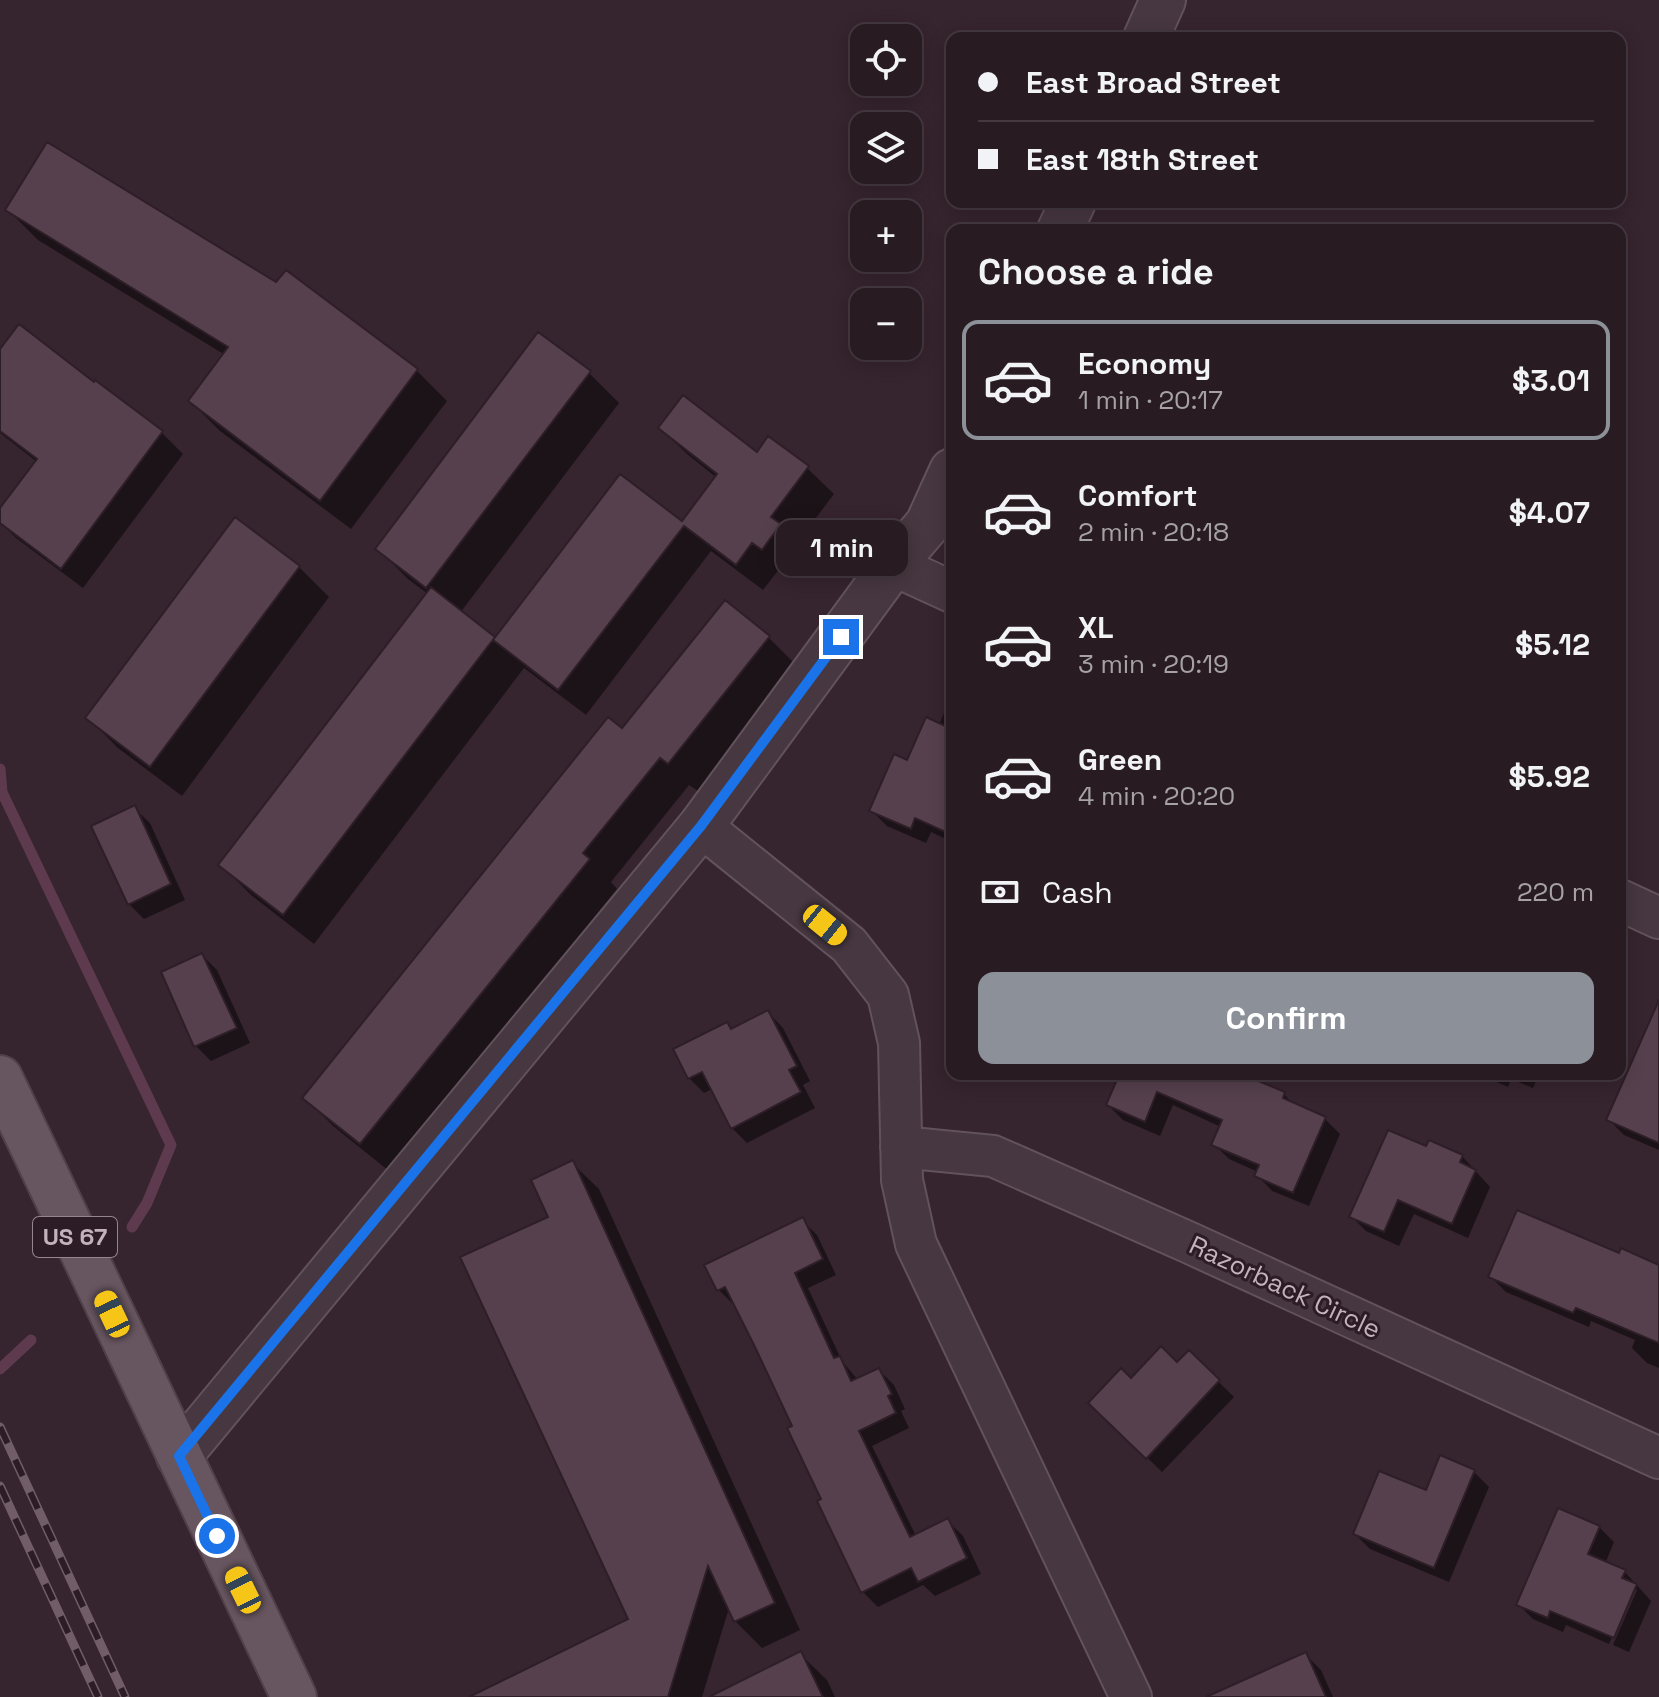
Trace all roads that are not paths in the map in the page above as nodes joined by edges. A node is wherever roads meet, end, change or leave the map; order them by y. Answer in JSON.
{"nodes":[{"id":1,"x":1163,"y":0,"type":"edge"},
{"id":2,"x":1149,"y":32,"type":"edge"},
{"id":3,"x":946,"y":484,"type":"edge"},
{"id":4,"x":893,"y":565,"type":"junction"},
{"id":5,"x":946,"y":589,"type":"edge"},
{"id":6,"x":701,"y":826,"type":"junction"},
{"id":7,"x":0,"y":1078,"type":"edge"},
{"id":8,"x":901,"y":1147,"type":"junction"},
{"id":9,"x":179,"y":1456,"type":"junction"},
{"id":10,"x":1659,"y":1458,"type":"edge"},
{"id":11,"x":294,"y":1697,"type":"edge"},
{"id":12,"x":1131,"y":1697,"type":"edge"}],
"edges":[{"from":1,"to":2,"type":"street"},
{"from":3,"to":4,"type":"street"},
{"from":4,"to":5,"type":"street"},
{"from":4,"to":6,"type":"street"},
{"from":6,"to":8,"type":"street"},
{"from":6,"to":9,"type":"street"},
{"from":7,"to":9,"type":"main road","number":"US 67"},
{"from":8,"to":10,"type":"street","name":"Razorback Circle"},
{"from":8,"to":12,"type":"street"},
{"from":9,"to":11,"type":"main road","number":"US 67"}]}
